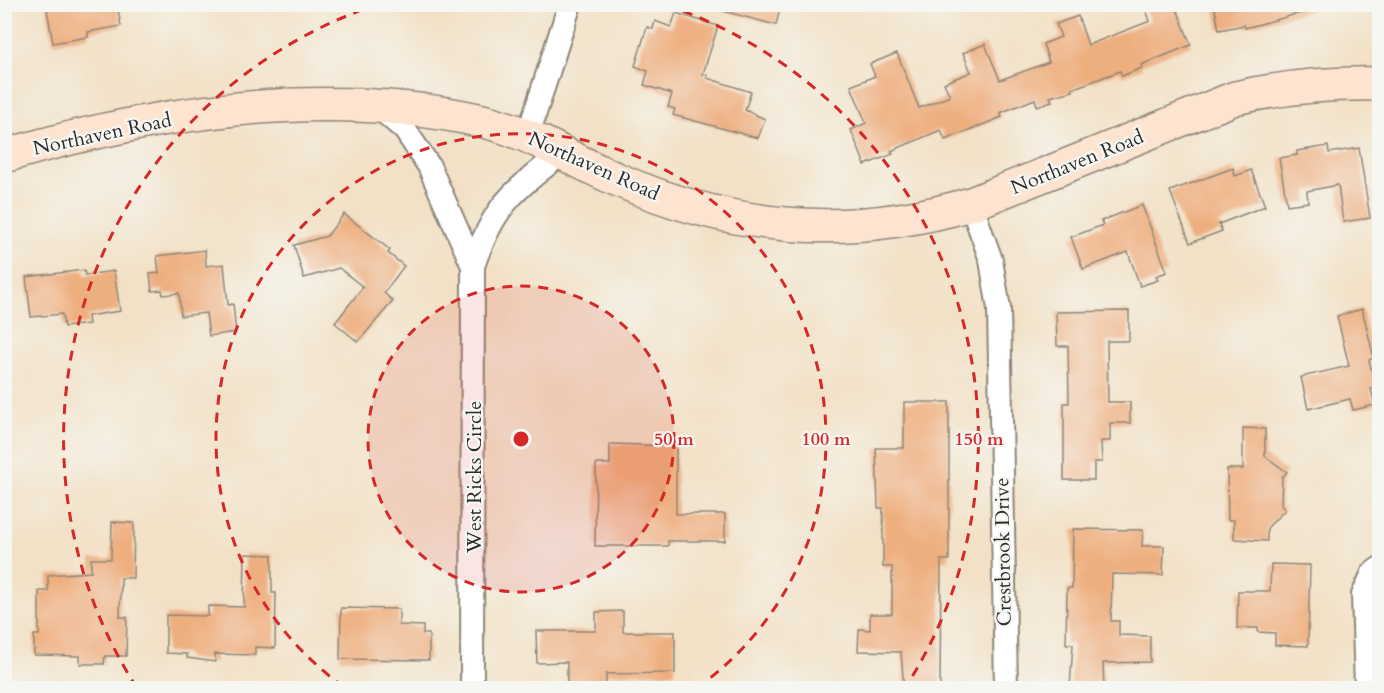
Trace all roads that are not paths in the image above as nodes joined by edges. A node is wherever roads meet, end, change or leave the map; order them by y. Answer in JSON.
{"nodes":[{"id":1,"x":570,"y":4,"type":"edge"},
{"id":2,"x":1380,"y":84,"type":"edge"},
{"id":3,"x":377,"y":106,"type":"junction"},
{"id":4,"x":528,"y":135,"type":"junction"},
{"id":5,"x":562,"y":153,"type":"junction"},
{"id":6,"x":4,"y":156,"type":"edge"},
{"id":7,"x":971,"y":204,"type":"junction"},
{"id":8,"x":473,"y":266,"type":"junction"},
{"id":9,"x":1380,"y":568,"type":"edge"},
{"id":10,"x":472,"y":688,"type":"edge"},
{"id":11,"x":1006,"y":688,"type":"edge"},
{"id":12,"x":1366,"y":688,"type":"edge"}],
"edges":[{"from":1,"to":4,"type":"street"},
{"from":2,"to":7,"type":"street","name":"Northaven Road"},
{"from":3,"to":4,"type":"street","name":"Northaven Road"},
{"from":3,"to":6,"type":"street","name":"Northaven Road"},
{"from":3,"to":8,"type":"street","name":"West Ricks Circle"},
{"from":4,"to":5,"type":"street","name":"Northaven Road"},
{"from":5,"to":7,"type":"street","name":"Northaven Road"},
{"from":5,"to":8,"type":"street","name":"West Ricks Circle"},
{"from":7,"to":11,"type":"street","name":"Crestbrook Drive"},
{"from":8,"to":10,"type":"street","name":"West Ricks Circle"},
{"from":9,"to":12,"type":"street"}]}
